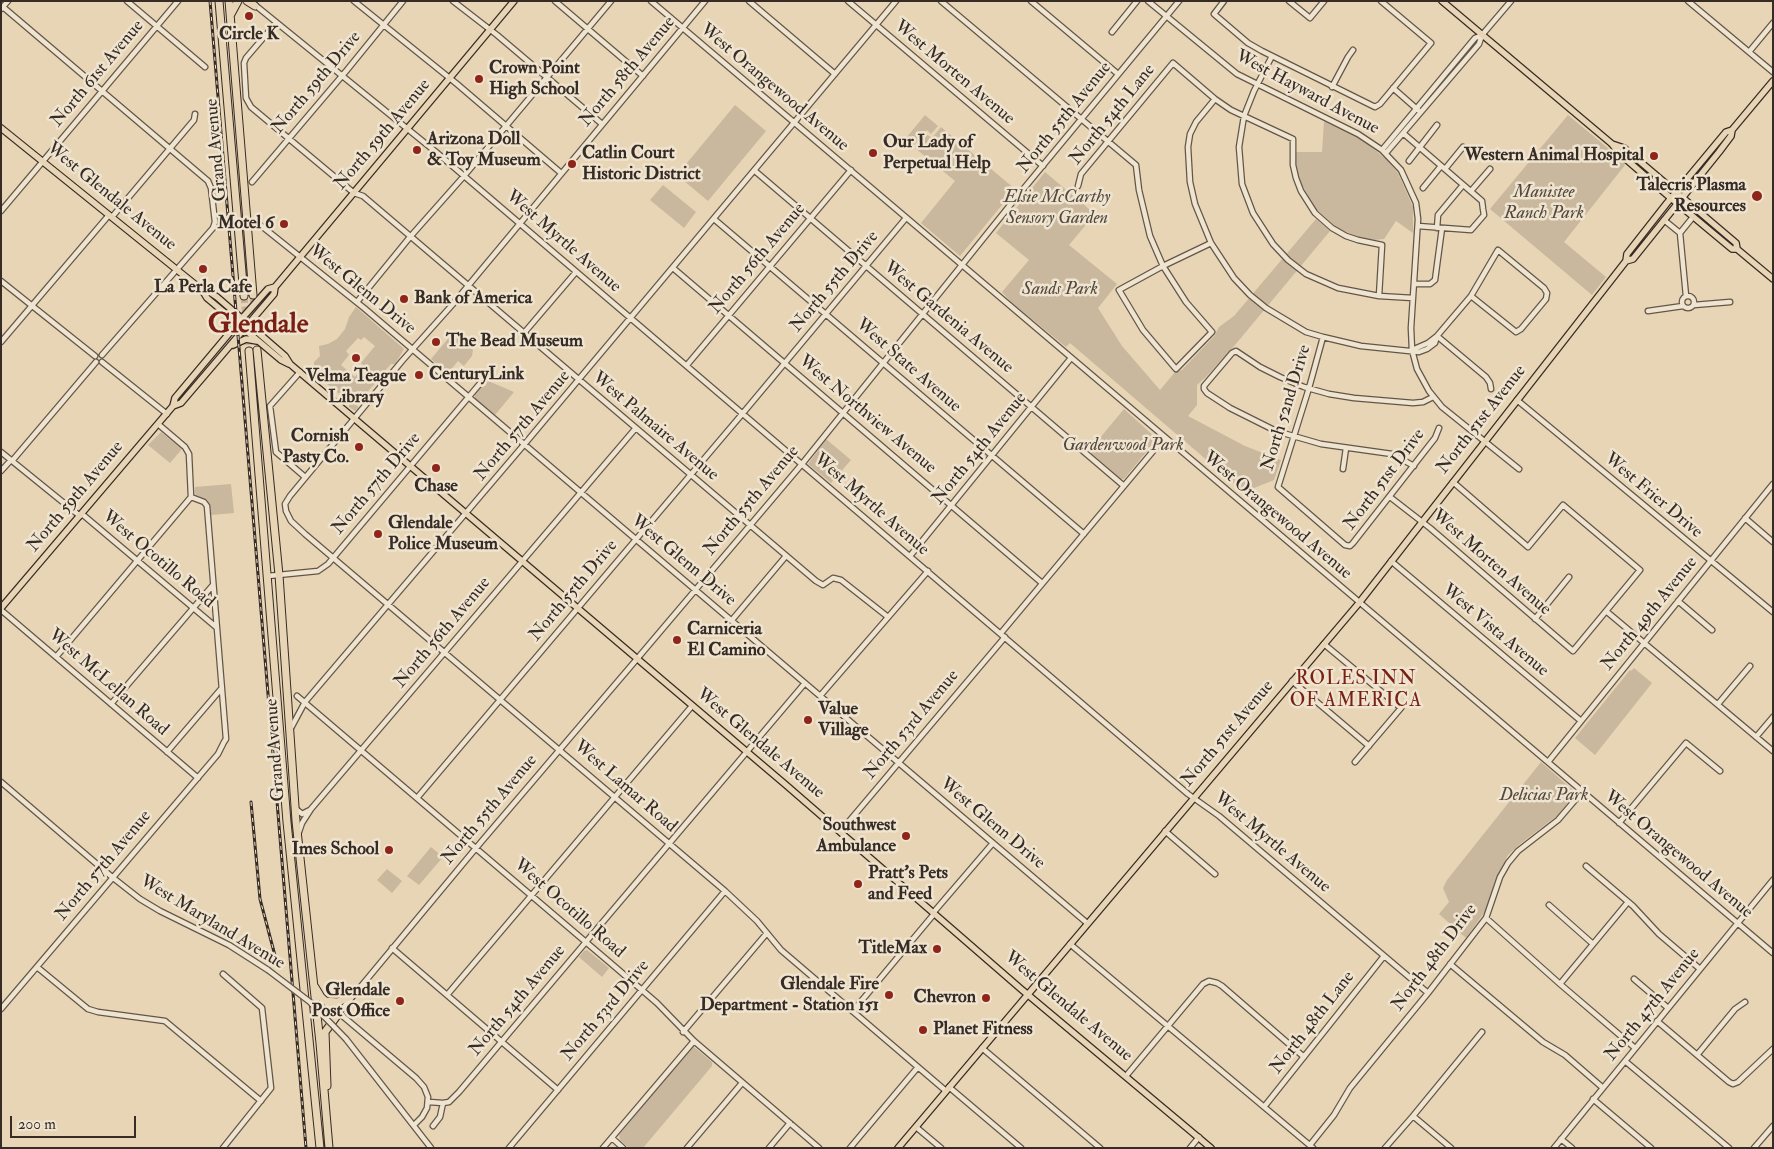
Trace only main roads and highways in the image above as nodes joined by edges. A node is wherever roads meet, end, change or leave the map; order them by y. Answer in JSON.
{"nodes":[{"id":1,"x":218,"y":1,"type":"edge"},
{"id":2,"x":229,"y":1,"type":"edge"},
{"id":3,"x":238,"y":1,"type":"edge"},
{"id":4,"x":514,"y":1,"type":"edge"},
{"id":5,"x":1442,"y":1,"type":"edge"},
{"id":6,"x":231,"y":14,"type":"junction"},
{"id":7,"x":1773,"y":81,"type":"edge"},
{"id":8,"x":1,"y":128,"type":"edge"},
{"id":9,"x":1732,"y":130,"type":"junction"},
{"id":10,"x":1612,"y":144,"type":"junction"},
{"id":11,"x":1676,"y":192,"type":"junction"},
{"id":12,"x":1682,"y":197,"type":"junction"},
{"id":13,"x":1671,"y":198,"type":"junction"},
{"id":14,"x":1677,"y":203,"type":"junction"},
{"id":15,"x":1737,"y":249,"type":"junction"},
{"id":16,"x":1626,"y":261,"type":"junction"},
{"id":17,"x":1773,"y":279,"type":"edge"},
{"id":18,"x":274,"y":288,"type":"junction"},
{"id":19,"x":253,"y":295,"type":"tunnel mouth"},
{"id":20,"x":244,"y":296,"type":"tunnel mouth"},
{"id":21,"x":240,"y":321,"type":"junction"},
{"id":22,"x":246,"y":327,"type":"junction"},
{"id":23,"x":260,"y":343,"type":"junction"},
{"id":24,"x":257,"y":350,"type":"tunnel mouth"},
{"id":25,"x":249,"y":351,"type":"tunnel mouth"},
{"id":26,"x":222,"y":355,"type":"junction"},
{"id":27,"x":290,"y":364,"type":"junction"},
{"id":28,"x":173,"y":406,"type":"junction"},
{"id":29,"x":1,"y":609,"type":"edge"},
{"id":30,"x":313,"y":980,"type":"junction"},
{"id":31,"x":1028,"y":994,"type":"junction"},
{"id":32,"x":351,"y":996,"type":"road end"},
{"id":33,"x":325,"y":1001,"type":"junction"},
{"id":34,"x":326,"y":1120,"type":"junction"},
{"id":35,"x":320,"y":1148,"type":"edge"},
{"id":36,"x":329,"y":1148,"type":"edge"},
{"id":37,"x":898,"y":1148,"type":"edge"},
{"id":38,"x":1211,"y":1148,"type":"edge"}],
"edges":[{"from":1,"to":20,"type":"highway","name":"Grand Avenue"},
{"from":2,"to":6,"type":"highway","name":"Grand Avenue"},
{"from":3,"to":6,"type":"highway"},
{"from":4,"to":18,"type":"main road","name":"North 59th Avenue"},
{"from":5,"to":10,"type":"main road"},
{"from":6,"to":19,"type":"highway","name":"Grand Avenue"},
{"from":7,"to":9,"type":"main road","name":"North 51st Avenue"},
{"from":8,"to":21,"type":"main road","name":"West Glendale Avenue"},
{"from":9,"to":11,"type":"main road","name":"North 51st Avenue"},
{"from":9,"to":12,"type":"main road","name":"North 51st Avenue"},
{"from":10,"to":11,"type":"main road"},
{"from":10,"to":13,"type":"main road"},
{"from":11,"to":12,"type":"main road"},
{"from":11,"to":13,"type":"main road","name":"North 51st Avenue"},
{"from":12,"to":14,"type":"main road","name":"North 51st Avenue"},
{"from":12,"to":15,"type":"main road"},
{"from":13,"to":14,"type":"main road"},
{"from":13,"to":16,"type":"main road","name":"North 51st Avenue"},
{"from":14,"to":15,"type":"main road"},
{"from":14,"to":16,"type":"main road","name":"North 51st Avenue"},
{"from":15,"to":17,"type":"main road"},
{"from":16,"to":31,"type":"main road","name":"North 51st Avenue"},
{"from":18,"to":21,"type":"main road","name":"North 59th Avenue"},
{"from":18,"to":22,"type":"main road","name":"North 59th Avenue"},
{"from":21,"to":22,"type":"main road","name":"West Glendale Avenue"},
{"from":21,"to":28,"type":"main road","name":"North 59th Avenue"},
{"from":22,"to":23,"type":"main road","name":"West Glendale Avenue"},
{"from":22,"to":26,"type":"main road","name":"North 59th Avenue"},
{"from":22,"to":27,"type":"main road","name":"West Glendale Avenue"},
{"from":23,"to":26,"type":"main road"},
{"from":23,"to":27,"type":"main road","name":"West Glendale Avenue"},
{"from":24,"to":30,"type":"highway","name":"Grand Avenue"},
{"from":25,"to":35,"type":"highway","name":"Grand Avenue"},
{"from":26,"to":28,"type":"main road","name":"North 59th Avenue"},
{"from":27,"to":31,"type":"main road","name":"West Glendale Avenue"},
{"from":28,"to":29,"type":"main road","name":"North 59th Avenue"},
{"from":30,"to":33,"type":"highway"},
{"from":30,"to":34,"type":"highway","name":"Grand Avenue"},
{"from":31,"to":37,"type":"main road","name":"North 51st Avenue"},
{"from":31,"to":38,"type":"main road","name":"West Glendale Avenue"},
{"from":32,"to":33,"type":"highway"},
{"from":33,"to":34,"type":"highway"},
{"from":34,"to":36,"type":"highway","name":"Grand Avenue"}]}
